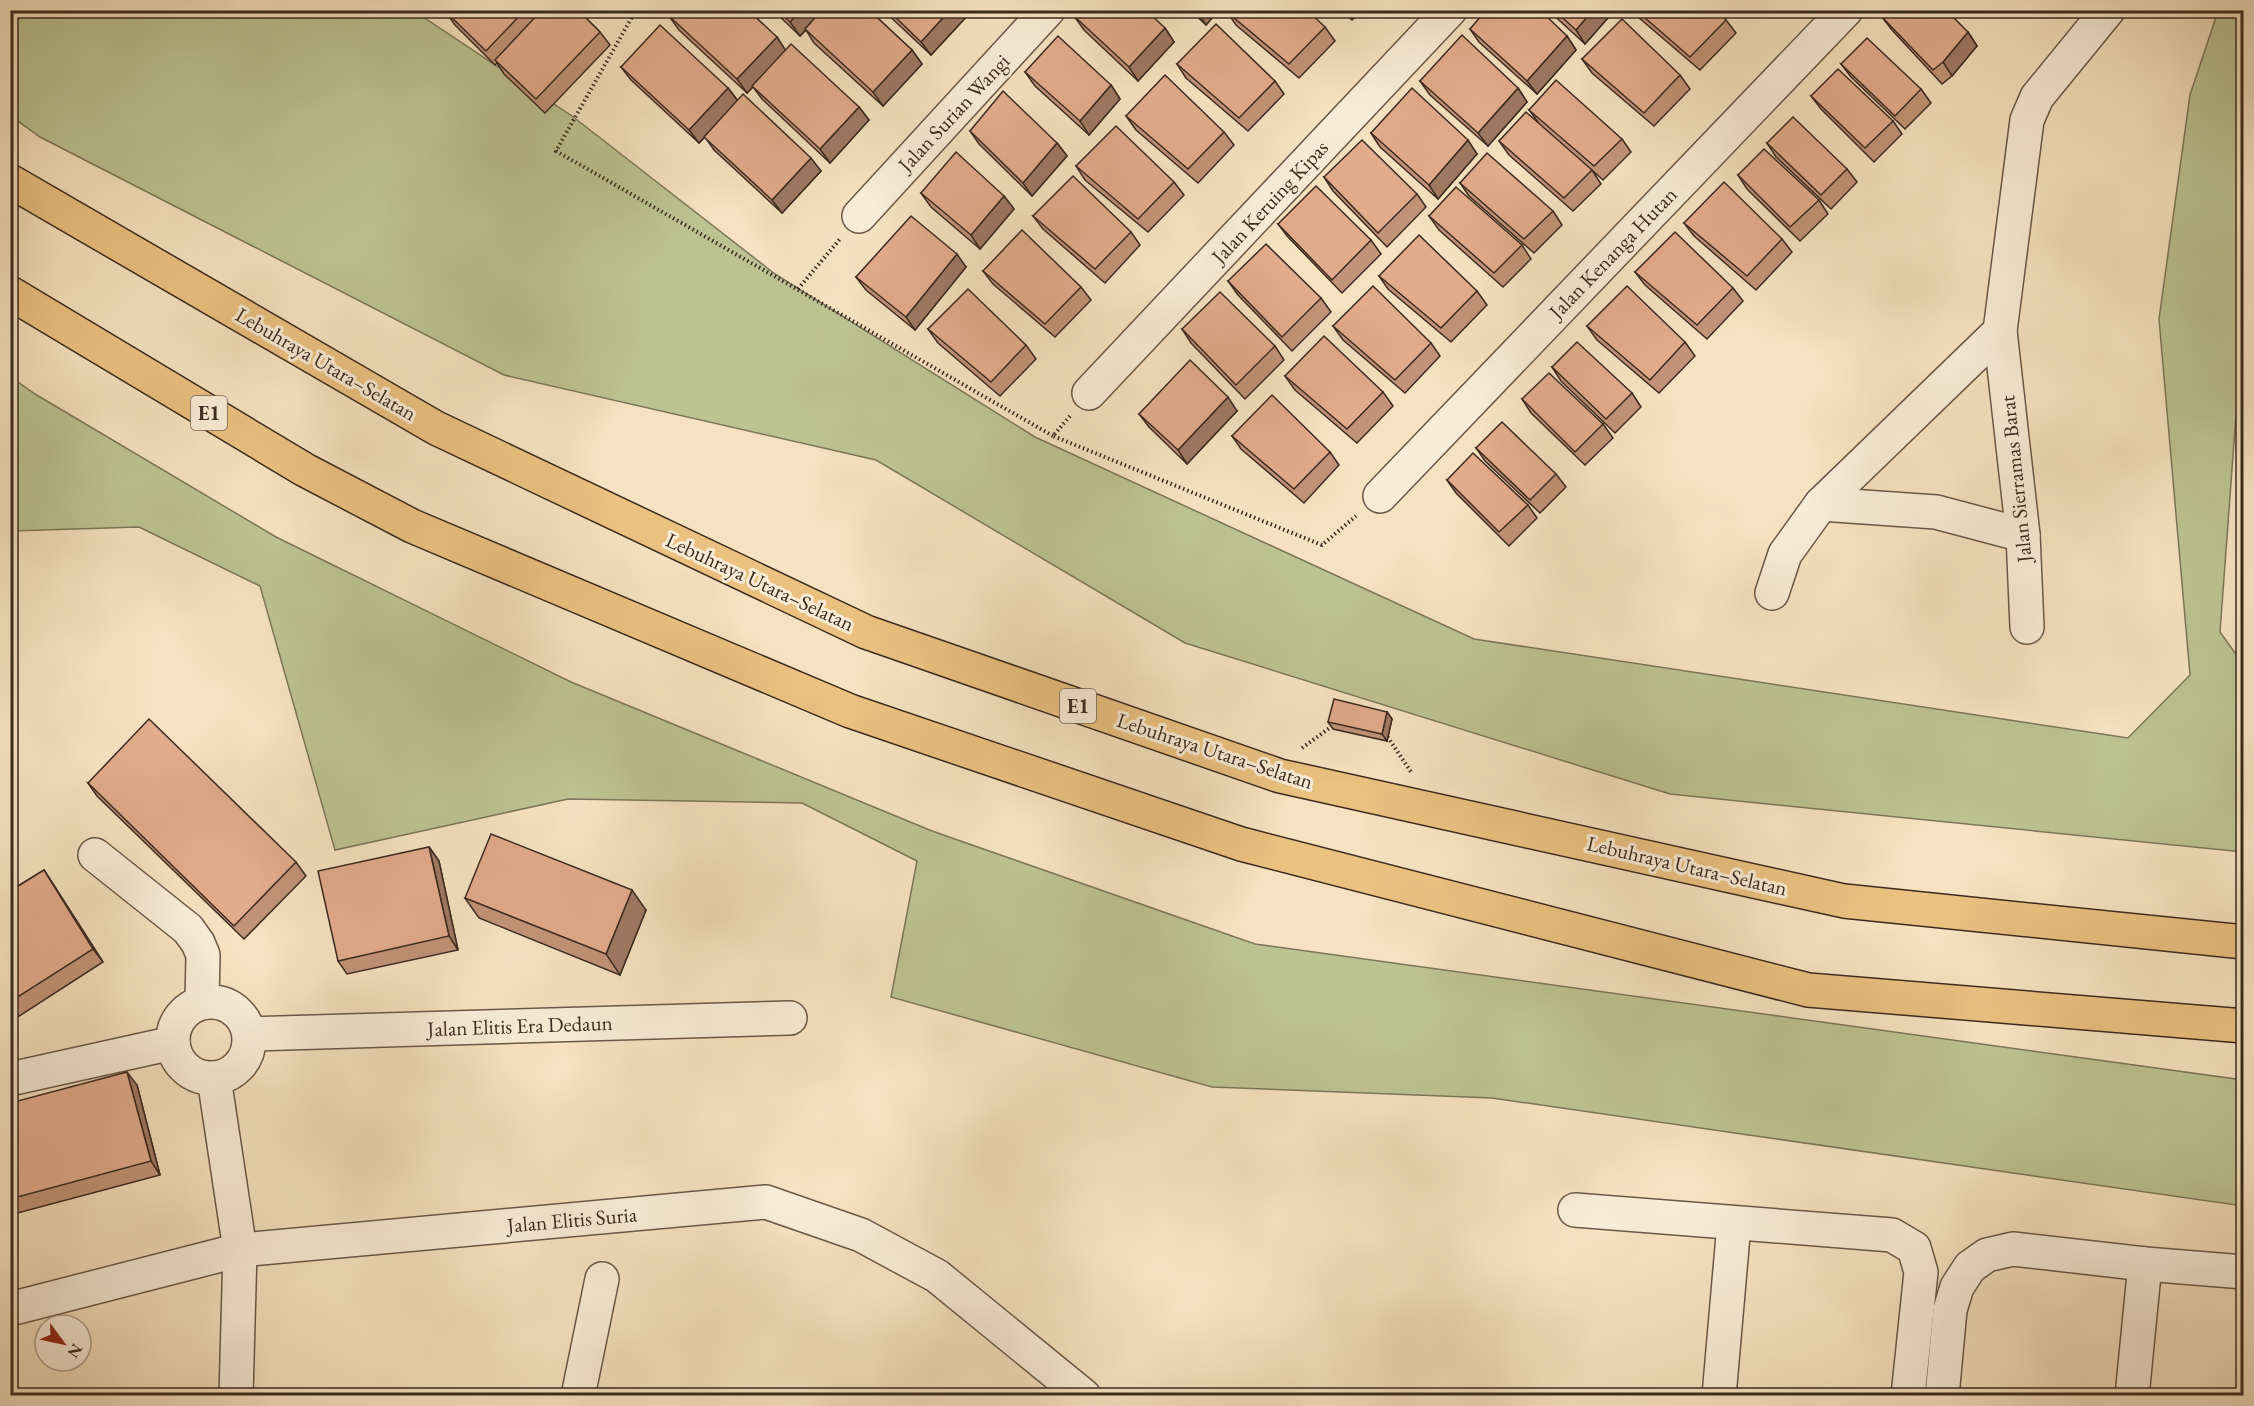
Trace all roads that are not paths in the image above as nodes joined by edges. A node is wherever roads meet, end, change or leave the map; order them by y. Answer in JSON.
{"nodes":[{"id":1,"x":1048,"y":10,"type":"edge"},
{"id":2,"x":1450,"y":10,"type":"edge"},
{"id":3,"x":2108,"y":10,"type":"edge"},
{"id":4,"x":1831,"y":15,"type":"edge"},
{"id":5,"x":10,"y":181,"type":"edge"},
{"id":6,"x":859,"y":216,"type":"road end"},
{"id":7,"x":10,"y":293,"type":"edge"},
{"id":8,"x":2000,"y":331,"type":"junction"},
{"id":9,"x":1089,"y":393,"type":"road end"},
{"id":10,"x":1380,"y":496,"type":"road end"},
{"id":11,"x":1821,"y":504,"type":"junction"},
{"id":12,"x":2023,"y":534,"type":"junction"},
{"id":13,"x":1772,"y":593,"type":"dead end"},
{"id":14,"x":2027,"y":627,"type":"dead end"},
{"id":15,"x":95,"y":855,"type":"dead end"},
{"id":16,"x":2244,"y":942,"type":"edge"},
{"id":17,"x":202,"y":1002,"type":"junction"},
{"id":18,"x":790,"y":1018,"type":"dead end"},
{"id":19,"x":2244,"y":1026,"type":"edge"},
{"id":20,"x":250,"y":1035,"type":"junction"},
{"id":21,"x":173,"y":1043,"type":"junction"},
{"id":22,"x":214,"y":1078,"type":"junction"},
{"id":23,"x":10,"y":1079,"type":"edge"},
{"id":24,"x":1575,"y":1210,"type":"dead end"},
{"id":25,"x":1734,"y":1224,"type":"junction"},
{"id":26,"x":240,"y":1250,"type":"junction"},
{"id":27,"x":2145,"y":1264,"type":"junction"},
{"id":28,"x":2244,"y":1272,"type":"edge"},
{"id":29,"x":602,"y":1279,"type":"dead end"},
{"id":30,"x":10,"y":1309,"type":"edge"},
{"id":31,"x":236,"y":1395,"type":"edge"},
{"id":32,"x":578,"y":1395,"type":"edge"},
{"id":33,"x":1084,"y":1395,"type":"edge"},
{"id":34,"x":1719,"y":1395,"type":"edge"},
{"id":35,"x":1908,"y":1395,"type":"edge"},
{"id":36,"x":1942,"y":1395,"type":"edge"},
{"id":37,"x":2132,"y":1395,"type":"edge"}],
"edges":[{"from":1,"to":6,"type":"street","name":"Jalan Surian Wangi"},
{"from":2,"to":9,"type":"street","name":"Jalan Keruing Kipas"},
{"from":3,"to":8,"type":"street","name":"Jalan Sierramas Barat"},
{"from":4,"to":10,"type":"street","name":"Jalan Kenanga Hutan"},
{"from":5,"to":16,"type":"highway","name":"Lebuhraya Utara–Selatan","number":"E1"},
{"from":7,"to":19,"type":"highway","number":"E1"},
{"from":8,"to":11,"type":"street"},
{"from":8,"to":12,"type":"street","name":"Jalan Sierramas Barat"},
{"from":11,"to":12,"type":"street"},
{"from":11,"to":13,"type":"street"},
{"from":12,"to":14,"type":"street","name":"Jalan Sierramas Barat"},
{"from":15,"to":17,"type":"street"},
{"from":17,"to":20,"type":"street"},
{"from":17,"to":21,"type":"street"},
{"from":18,"to":20,"type":"street","name":"Jalan Elitis Era Dedaun"},
{"from":20,"to":22,"type":"street"},
{"from":21,"to":22,"type":"street"},
{"from":21,"to":23,"type":"street"},
{"from":22,"to":26,"type":"street"},
{"from":24,"to":25,"type":"street"},
{"from":25,"to":34,"type":"street"},
{"from":25,"to":35,"type":"street"},
{"from":26,"to":30,"type":"street","name":"Jalan Elitis Suria"},
{"from":26,"to":31,"type":"street"},
{"from":26,"to":33,"type":"street","name":"Jalan Elitis Suria"},
{"from":27,"to":28,"type":"street"},
{"from":27,"to":36,"type":"street"},
{"from":27,"to":37,"type":"street"},
{"from":29,"to":32,"type":"street"}]}
